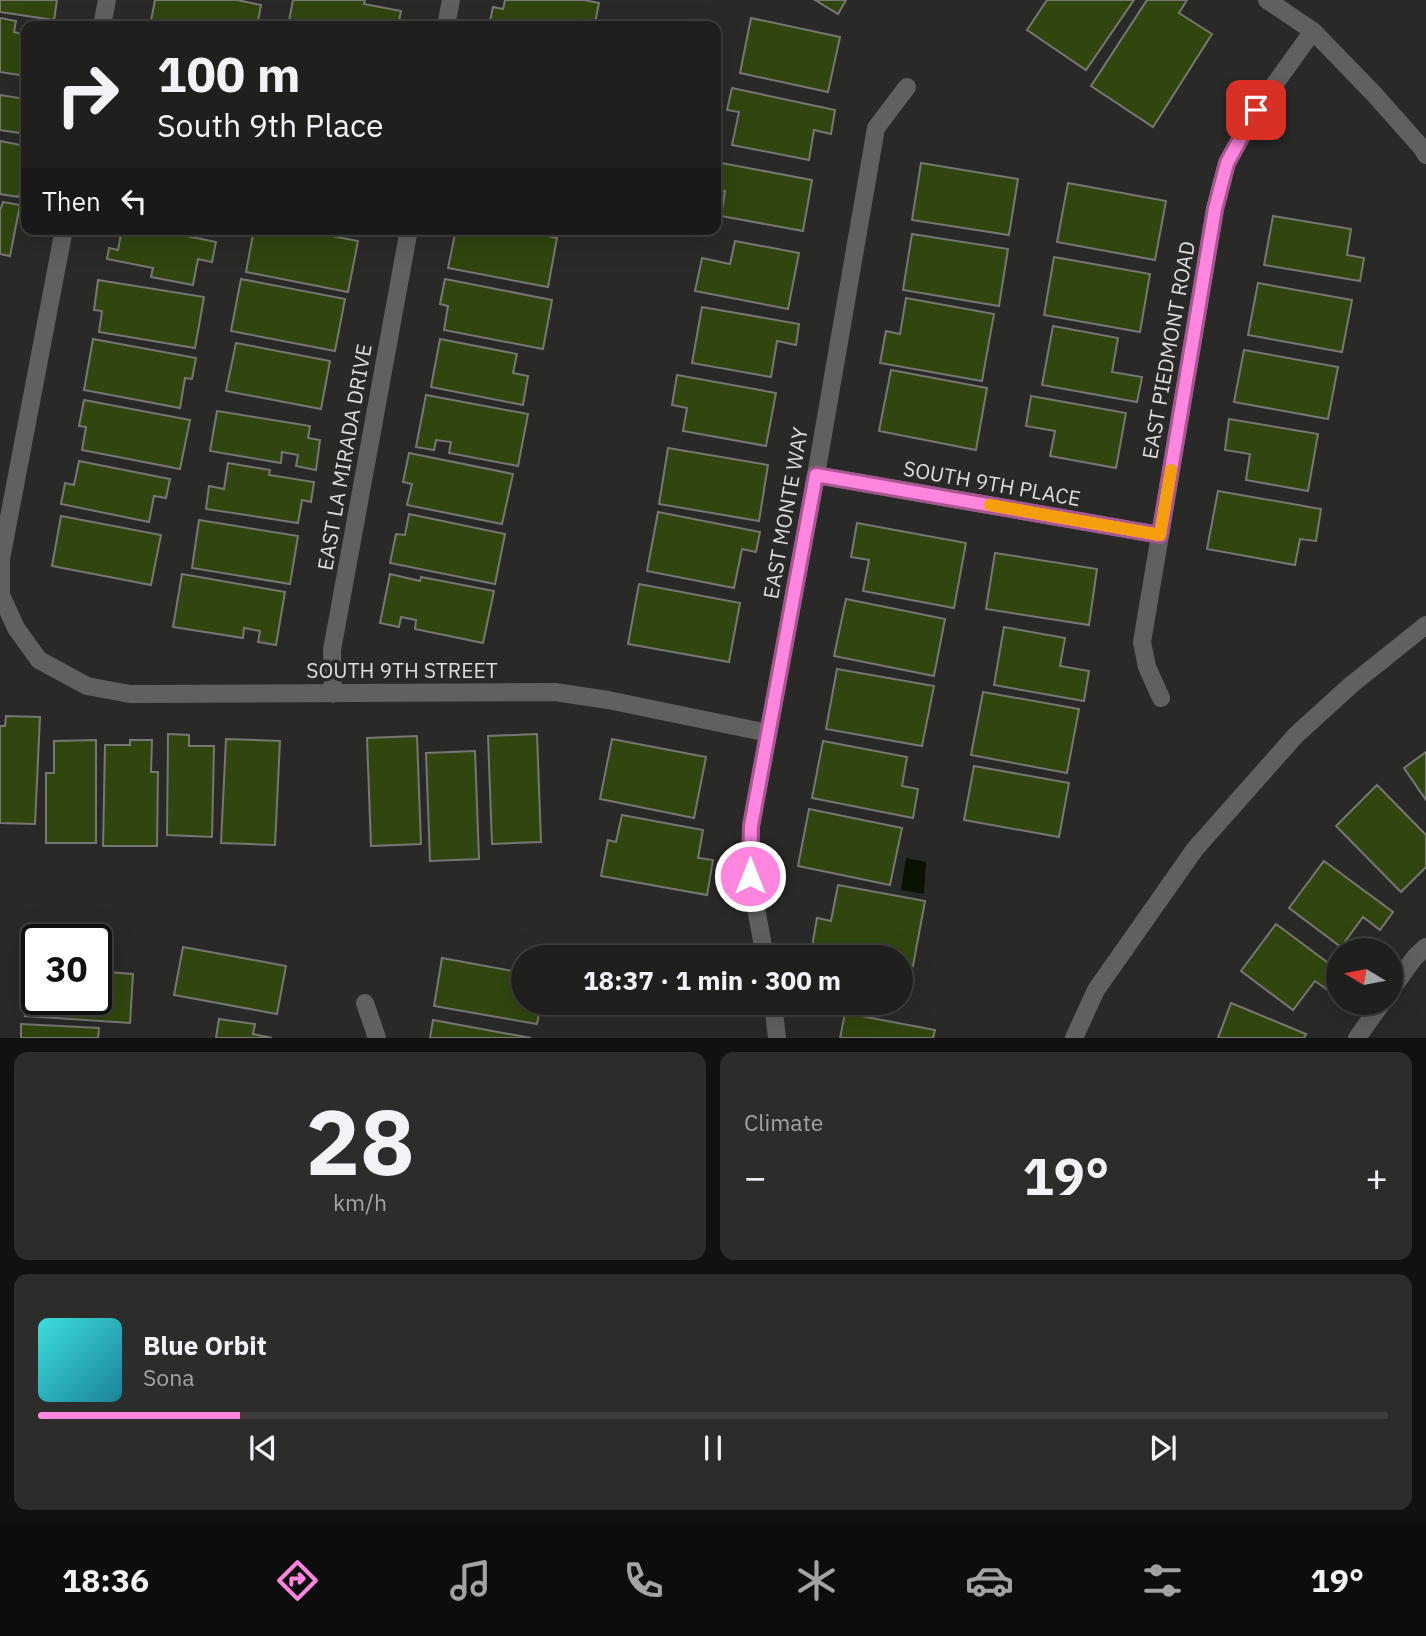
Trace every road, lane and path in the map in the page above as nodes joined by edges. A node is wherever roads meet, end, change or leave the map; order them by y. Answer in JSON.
{"nodes":[{"id":1,"x":107,"y":0,"type":"edge"},
{"id":2,"x":451,"y":0,"type":"edge"},
{"id":3,"x":1267,"y":0,"type":"edge"},
{"id":4,"x":103,"y":21,"type":"edge"},
{"id":5,"x":447,"y":21,"type":"edge"},
{"id":6,"x":1313,"y":32,"type":"junction"},
{"id":7,"x":907,"y":87,"type":"dead end"},
{"id":8,"x":1426,"y":155,"type":"edge"},
{"id":9,"x":63,"y":235,"type":"edge"},
{"id":10,"x":408,"y":235,"type":"edge"},
{"id":11,"x":816,"y":475,"type":"junction"},
{"id":12,"x":1160,"y":535,"type":"junction"},
{"id":13,"x":1426,"y":625,"type":"edge"},
{"id":14,"x":333,"y":694,"type":"junction"},
{"id":15,"x":1161,"y":698,"type":"dead end"},
{"id":16,"x":768,"y":733,"type":"junction"},
{"id":17,"x":763,"y":945,"type":"edge"},
{"id":18,"x":1426,"y":947,"type":"edge"},
{"id":19,"x":1404,"y":972,"type":"edge"},
{"id":20,"x":365,"y":1003,"type":"dead end"},
{"id":21,"x":775,"y":1015,"type":"edge"},
{"id":22,"x":1373,"y":1015,"type":"edge"},
{"id":23,"x":377,"y":1038,"type":"edge"},
{"id":24,"x":778,"y":1038,"type":"edge"},
{"id":25,"x":1074,"y":1038,"type":"edge"},
{"id":26,"x":1357,"y":1038,"type":"edge"}],
"edges":[{"from":1,"to":4,"type":"street"},
{"from":2,"to":5,"type":"street"},
{"from":3,"to":6,"type":"street"},
{"from":6,"to":8,"type":"street"},
{"from":6,"to":12,"type":"street","name":"EAST PIEDMONT ROAD"},
{"from":7,"to":11,"type":"street","name":"EAST MONTE WAY"},
{"from":9,"to":14,"type":"street","name":"SOUTH 9TH STREET"},
{"from":10,"to":14,"type":"street","name":"EAST LA MIRADA DRIVE"},
{"from":11,"to":12,"type":"street","name":"SOUTH 9TH PLACE"},
{"from":11,"to":16,"type":"street","name":"EAST MONTE WAY"},
{"from":12,"to":15,"type":"street","name":"EAST PIEDMONT ROAD"},
{"from":13,"to":25,"type":"street"},
{"from":14,"to":16,"type":"street","name":"SOUTH 9TH STREET"},
{"from":16,"to":17,"type":"street","name":"EAST MONTE WAY"},
{"from":18,"to":19,"type":"street"},
{"from":20,"to":23,"type":"street"},
{"from":21,"to":24,"type":"street"},
{"from":22,"to":26,"type":"street"}]}
